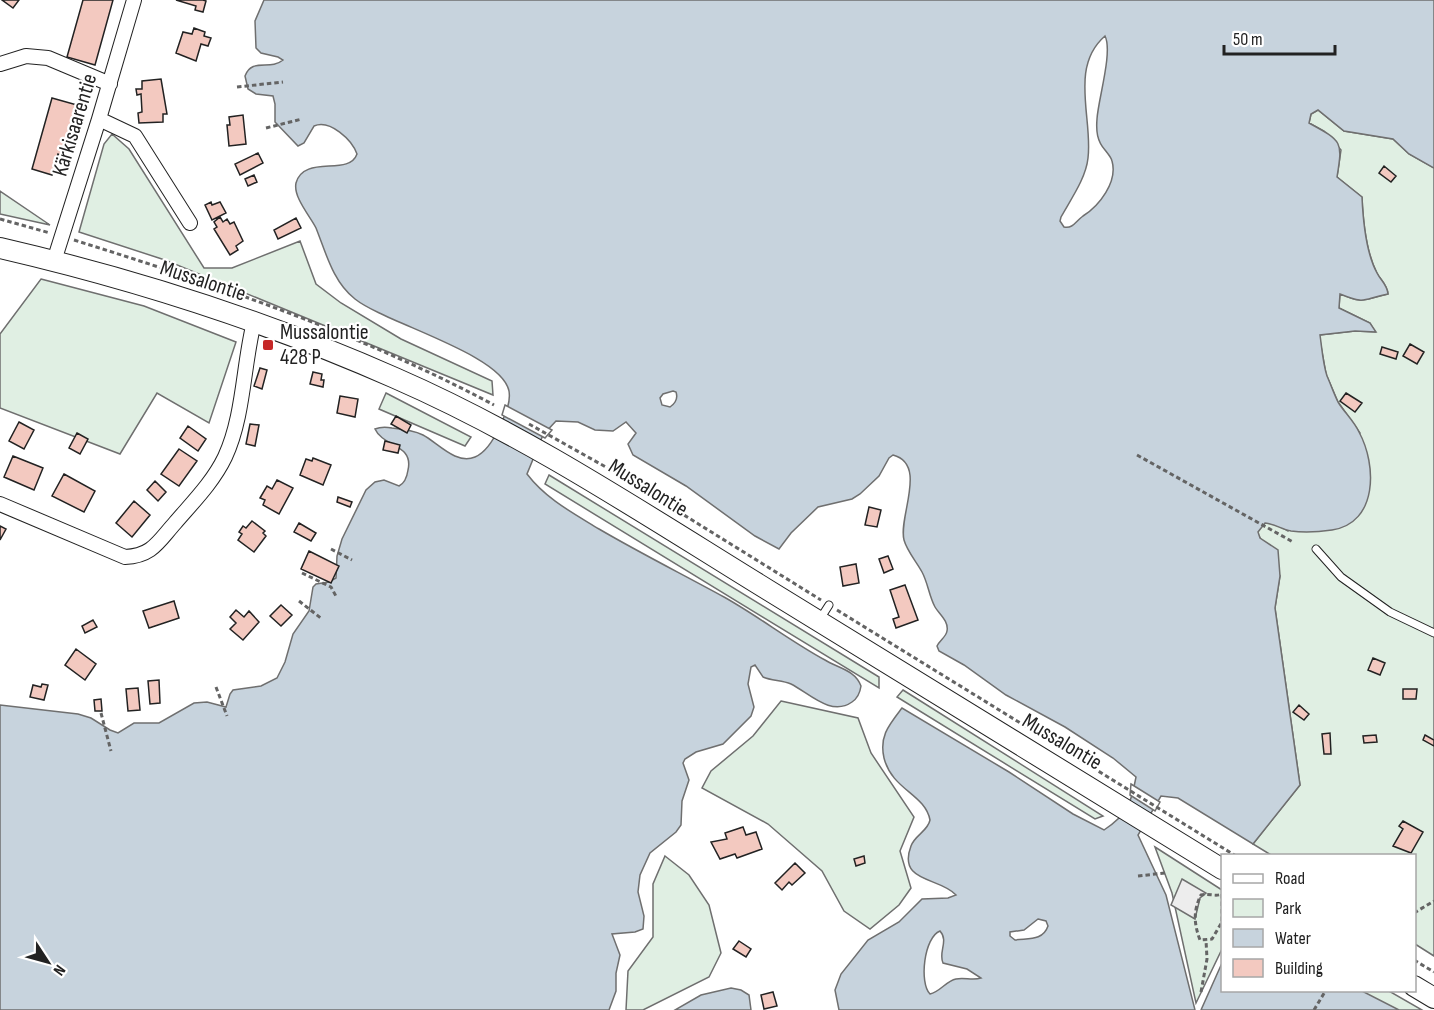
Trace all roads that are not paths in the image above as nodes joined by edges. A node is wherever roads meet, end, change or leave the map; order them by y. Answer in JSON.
{"nodes":[{"id":1,"x":134,"y":0,"type":"edge"},
{"id":2,"x":0,"y":64,"type":"edge"},
{"id":3,"x":110,"y":84,"type":"junction"},
{"id":4,"x":99,"y":119,"type":"junction"},
{"id":5,"x":190,"y":224,"type":"dead end"},
{"id":6,"x":0,"y":248,"type":"edge"},
{"id":7,"x":54,"y":261,"type":"junction"},
{"id":8,"x":254,"y":322,"type":"junction"},
{"id":9,"x":0,"y":504,"type":"edge"},
{"id":10,"x":1316,"y":549,"type":"dead end"},
{"id":11,"x":829,"y":605,"type":"road end"},
{"id":12,"x":818,"y":621,"type":"junction"},
{"id":13,"x":1434,"y":633,"type":"edge"},
{"id":14,"x":1221,"y":868,"type":"edge"},
{"id":15,"x":1416,"y":987,"type":"edge"},
{"id":16,"x":1434,"y":998,"type":"edge"}],
"edges":[{"from":1,"to":3,"type":"street","name":"Kärkisaarentie"},
{"from":2,"to":3,"type":"street"},
{"from":3,"to":4,"type":"street","name":"Kärkisaarentie"},
{"from":4,"to":5,"type":"street"},
{"from":4,"to":7,"type":"street","name":"Kärkisaarentie"},
{"from":6,"to":7,"type":"main road","name":"Mussalontie"},
{"from":7,"to":8,"type":"main road","name":"Mussalontie"},
{"from":8,"to":9,"type":"street"},
{"from":8,"to":12,"type":"main road","name":"Mussalontie"},
{"from":10,"to":13,"type":"lane"},
{"from":11,"to":12,"type":"lane"},
{"from":12,"to":14,"type":"main road","name":"Mussalontie"},
{"from":15,"to":16,"type":"main road"}]}
